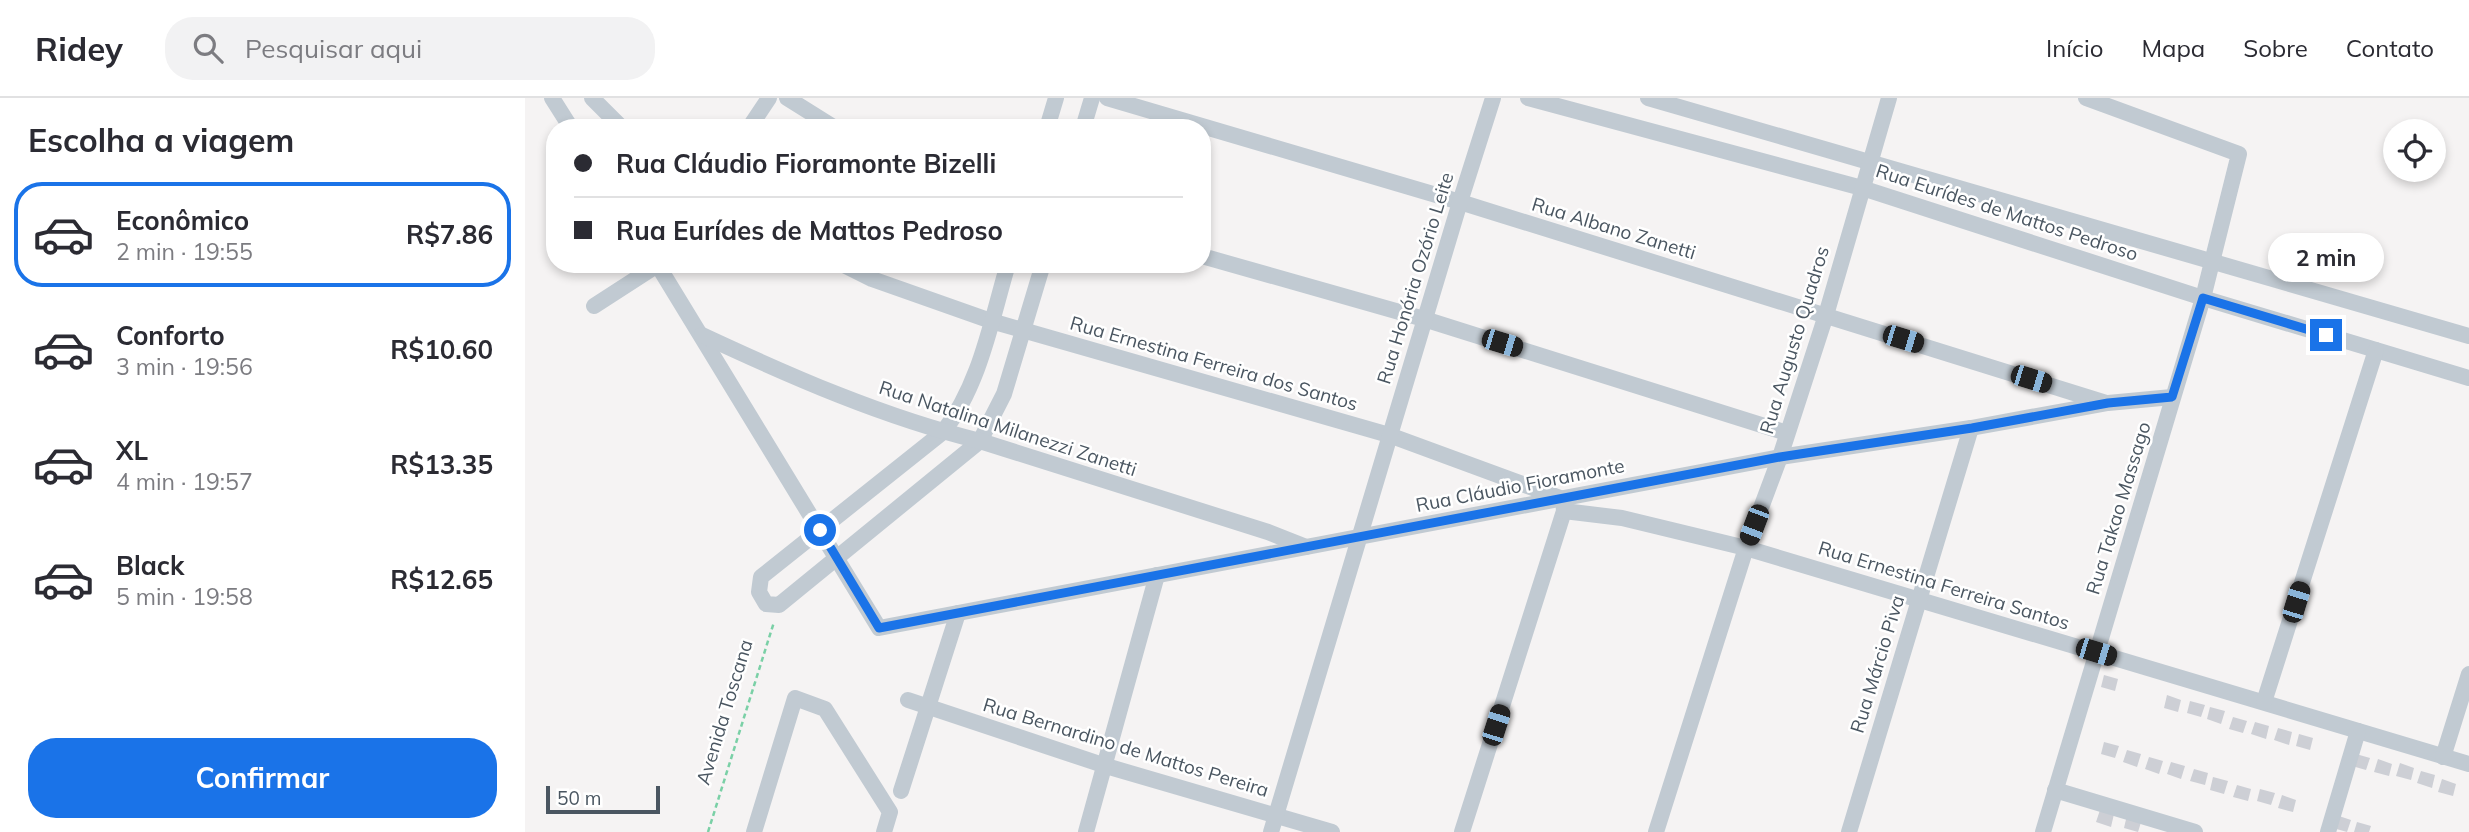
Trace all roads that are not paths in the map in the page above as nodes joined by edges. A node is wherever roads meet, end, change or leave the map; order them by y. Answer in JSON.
{"nodes":[{"id":1,"x":552,"y":98,"type":"edge"},
{"id":2,"x":592,"y":98,"type":"edge"},
{"id":3,"x":769,"y":98,"type":"edge"},
{"id":4,"x":787,"y":98,"type":"edge"},
{"id":5,"x":1056,"y":98,"type":"edge"},
{"id":6,"x":1092,"y":98,"type":"edge"},
{"id":7,"x":1107,"y":98,"type":"edge"},
{"id":8,"x":1493,"y":98,"type":"edge"},
{"id":9,"x":1528,"y":98,"type":"edge"},
{"id":10,"x":1648,"y":98,"type":"edge"},
{"id":11,"x":1889,"y":98,"type":"edge"},
{"id":12,"x":2086,"y":98,"type":"edge"},
{"id":13,"x":565,"y":119,"type":"edge"},
{"id":14,"x":613,"y":119,"type":"edge"},
{"id":15,"x":755,"y":119,"type":"edge"},
{"id":16,"x":821,"y":119,"type":"edge"},
{"id":17,"x":1050,"y":119,"type":"edge"},
{"id":18,"x":1086,"y":119,"type":"edge"},
{"id":19,"x":1178,"y":119,"type":"edge"},
{"id":20,"x":1211,"y":129,"type":"edge"},
{"id":21,"x":1871,"y":163,"type":"junction"},
{"id":22,"x":1862,"y":188,"type":"junction"},
{"id":23,"x":1460,"y":202,"type":"junction"},
{"id":24,"x":1211,"y":259,"type":"edge"},
{"id":25,"x":2212,"y":263,"type":"junction"},
{"id":26,"x":646,"y":273,"type":"edge"},
{"id":27,"x":663,"y":273,"type":"edge"},
{"id":28,"x":860,"y":273,"type":"edge"},
{"id":29,"x":1005,"y":273,"type":"edge"},
{"id":30,"x":1040,"y":273,"type":"edge"},
{"id":31,"x":2203,"y":298,"type":"junction"},
{"id":32,"x":594,"y":306,"type":"dead end"},
{"id":33,"x":1826,"y":315,"type":"junction"},
{"id":34,"x":1424,"y":319,"type":"junction"},
{"id":35,"x":991,"y":321,"type":"junction"},
{"id":36,"x":1023,"y":330,"type":"junction"},
{"id":37,"x":702,"y":335,"type":"junction"},
{"id":38,"x":2469,"y":336,"type":"edge"},
{"id":39,"x":2376,"y":350,"type":"junction"},
{"id":40,"x":2469,"y":378,"type":"edge"},
{"id":41,"x":2172,"y":397,"type":"junction"},
{"id":42,"x":2108,"y":403,"type":"junction"},
{"id":43,"x":1972,"y":428,"type":"junction"},
{"id":44,"x":943,"y":432,"type":"junction"},
{"id":45,"x":1787,"y":433,"type":"junction"},
{"id":46,"x":1389,"y":435,"type":"junction"},
{"id":47,"x":980,"y":441,"type":"junction"},
{"id":48,"x":1780,"y":457,"type":"junction"},
{"id":49,"x":1564,"y":505,"type":"junction"},
{"id":50,"x":820,"y":530,"type":"junction"},
{"id":51,"x":1358,"y":537,"type":"junction"},
{"id":52,"x":1307,"y":547,"type":"junction"},
{"id":53,"x":1746,"y":548,"type":"junction"},
{"id":54,"x":837,"y":559,"type":"junction"},
{"id":55,"x":1157,"y":575,"type":"junction"},
{"id":56,"x":1919,"y":599,"type":"junction"},
{"id":57,"x":958,"y":613,"type":"junction"},
{"id":58,"x":2096,"y":652,"type":"junction"},
{"id":59,"x":2469,"y":674,"type":"edge"},
{"id":60,"x":908,"y":701,"type":"dead end"},
{"id":61,"x":2264,"y":702,"type":"junction"},
{"id":62,"x":929,"y":707,"type":"junction"},
{"id":63,"x":2358,"y":731,"type":"junction"},
{"id":64,"x":2443,"y":757,"type":"junction"},
{"id":65,"x":2469,"y":764,"type":"edge"},
{"id":66,"x":1106,"y":766,"type":"junction"},
{"id":67,"x":2055,"y":790,"type":"junction"},
{"id":68,"x":901,"y":791,"type":"dead end"},
{"id":69,"x":1276,"y":816,"type":"junction"},
{"id":70,"x":754,"y":832,"type":"edge"},
{"id":71,"x":884,"y":832,"type":"edge"},
{"id":72,"x":1086,"y":832,"type":"edge"},
{"id":73,"x":1271,"y":832,"type":"edge"},
{"id":74,"x":1332,"y":832,"type":"edge"},
{"id":75,"x":1462,"y":832,"type":"edge"},
{"id":76,"x":1656,"y":832,"type":"edge"},
{"id":77,"x":1849,"y":832,"type":"edge"},
{"id":78,"x":2043,"y":832,"type":"edge"},
{"id":79,"x":2195,"y":832,"type":"edge"},
{"id":80,"x":2327,"y":832,"type":"edge"}],
"edges":[{"from":1,"to":13,"type":"street"},
{"from":2,"to":14,"type":"street"},
{"from":3,"to":15,"type":"street"},
{"from":4,"to":16,"type":"street"},
{"from":5,"to":17,"type":"street"},
{"from":6,"to":18,"type":"street"},
{"from":7,"to":19,"type":"street","name":"Rua Albano Zanetti"},
{"from":8,"to":23,"type":"street","name":"Rua Honória Ozório Leite"},
{"from":9,"to":22,"type":"street","name":"Rua Eurídes de Mattos Pedroso"},
{"from":10,"to":21,"type":"street","name":"Rua Eurídes de Mattos Pedroso"},
{"from":11,"to":21,"type":"street","name":"Rua Augusto Quadros"},
{"from":12,"to":25,"type":"street","name":"Rua Takao Massago"},
{"from":20,"to":23,"type":"street","name":"Rua Albano Zanetti"},
{"from":21,"to":22,"type":"street","name":"Rua Augusto Quadros"},
{"from":21,"to":25,"type":"street","name":"Rua Eurídes de Mattos Pedroso"},
{"from":22,"to":31,"type":"street","name":"Rua Eurídes de Mattos Pedroso"},
{"from":22,"to":33,"type":"street","name":"Rua Augusto Quadros"},
{"from":23,"to":33,"type":"street","name":"Rua Albano Zanetti"},
{"from":23,"to":34,"type":"street","name":"Rua Honória Ozório Leite"},
{"from":24,"to":34,"type":"street"},
{"from":25,"to":31,"type":"street","name":"Rua Takao Massago"},
{"from":25,"to":38,"type":"street","name":"Rua Eurídes de Mattos Pedroso"},
{"from":26,"to":32,"type":"street"},
{"from":27,"to":37,"type":"street"},
{"from":28,"to":35,"type":"street","name":"Rua Ernestina Ferreira dos Santos"},
{"from":29,"to":35,"type":"street"},
{"from":30,"to":36,"type":"street"},
{"from":31,"to":39,"type":"street","name":"Rua Eurídes de Mattos Pedroso"},
{"from":31,"to":41,"type":"street","name":"Rua Takao Massago"},
{"from":33,"to":42,"type":"street","name":"Rua Albano Zanetti"},
{"from":33,"to":45,"type":"street","name":"Rua Augusto Quadros"},
{"from":34,"to":45,"type":"street"},
{"from":34,"to":46,"type":"street","name":"Rua Honória Ozório Leite"},
{"from":35,"to":36,"type":"street","name":"Rua Ernestina Ferreira dos Santos"},
{"from":35,"to":44,"type":"street"},
{"from":36,"to":46,"type":"street","name":"Rua Ernestina Ferreira dos Santos"},
{"from":36,"to":47,"type":"street"},
{"from":37,"to":44,"type":"street","name":"Rua Natalina Milanezzi Zanetti"},
{"from":37,"to":50,"type":"street"},
{"from":39,"to":40,"type":"street","name":"Rua Eurídes de Mattos Pedroso"},
{"from":39,"to":61,"type":"street"},
{"from":41,"to":42,"type":"street","name":"Rua Cláudio Fioramonte"},
{"from":41,"to":58,"type":"street","name":"Rua Takao Massago"},
{"from":42,"to":43,"type":"street","name":"Rua Cláudio Fioramonte"},
{"from":43,"to":48,"type":"street","name":"Rua Cláudio Fioramonte"},
{"from":43,"to":56,"type":"street","name":"Rua Márcio Piva"},
{"from":44,"to":47,"type":"street","name":"Rua Natalina Milanezzi Zanetti"},
{"from":44,"to":50,"type":"street"},
{"from":45,"to":48,"type":"street","name":"Rua Augusto Quadros"},
{"from":46,"to":49,"type":"street","name":"Rua Ernestina Ferreira dos Santos"},
{"from":46,"to":51,"type":"street","name":"Rua Honória Ozório Leite"},
{"from":47,"to":52,"type":"street","name":"Rua Natalina Milanezzi Zanetti"},
{"from":47,"to":54,"type":"street"},
{"from":48,"to":49,"type":"street","name":"Rua Cláudio Fioramonte"},
{"from":48,"to":53,"type":"street","name":"Rua Augusto Quadros"},
{"from":49,"to":51,"type":"street","name":"Rua Cláudio Fioramonte"},
{"from":49,"to":53,"type":"street","name":"Rua Ernestina Ferreira Santos"},
{"from":49,"to":75,"type":"street"},
{"from":50,"to":54,"type":"street"},
{"from":50,"to":54,"type":"street"},
{"from":51,"to":52,"type":"street","name":"Rua Cláudio Fioramonte"},
{"from":51,"to":69,"type":"street","name":"Rua Honória Ozório Leite"},
{"from":52,"to":55,"type":"street","name":"Rua Cláudio Fioramonte"},
{"from":53,"to":56,"type":"street","name":"Rua Ernestina Ferreira Santos"},
{"from":53,"to":76,"type":"street","name":"Rua Augusto Quadros"},
{"from":54,"to":57,"type":"street","name":"Rua Cláudio Fioramonte"},
{"from":55,"to":57,"type":"street","name":"Rua Cláudio Fioramonte"},
{"from":55,"to":66,"type":"street"},
{"from":56,"to":58,"type":"street","name":"Rua Ernestina Ferreira Santos"},
{"from":56,"to":77,"type":"street","name":"Rua Márcio Piva"},
{"from":57,"to":62,"type":"street"},
{"from":58,"to":61,"type":"street","name":"Rua Ernestina Ferreira Santos"},
{"from":58,"to":67,"type":"street","name":"Rua Takao Massago"},
{"from":59,"to":64,"type":"street"},
{"from":60,"to":62,"type":"street","name":"Rua Bernardino de Mattos Pereira"},
{"from":61,"to":63,"type":"street","name":"Rua Ernestina Ferreira Santos"},
{"from":62,"to":66,"type":"street","name":"Rua Bernardino de Mattos Pereira"},
{"from":62,"to":68,"type":"street"},
{"from":63,"to":64,"type":"street","name":"Rua Ernestina Ferreira Santos"},
{"from":63,"to":80,"type":"street"},
{"from":64,"to":65,"type":"street","name":"Rua Ernestina Ferreira Santos"},
{"from":66,"to":69,"type":"street","name":"Rua Bernardino de Mattos Pereira"},
{"from":66,"to":72,"type":"street"},
{"from":67,"to":78,"type":"street","name":"Rua Takao Massago"},
{"from":67,"to":79,"type":"street"},
{"from":69,"to":73,"type":"street","name":"Rua Honória Ozório Leite"},
{"from":69,"to":74,"type":"street","name":"Rua Bernardino de Mattos Pereira"},
{"from":70,"to":71,"type":"street"}]}
